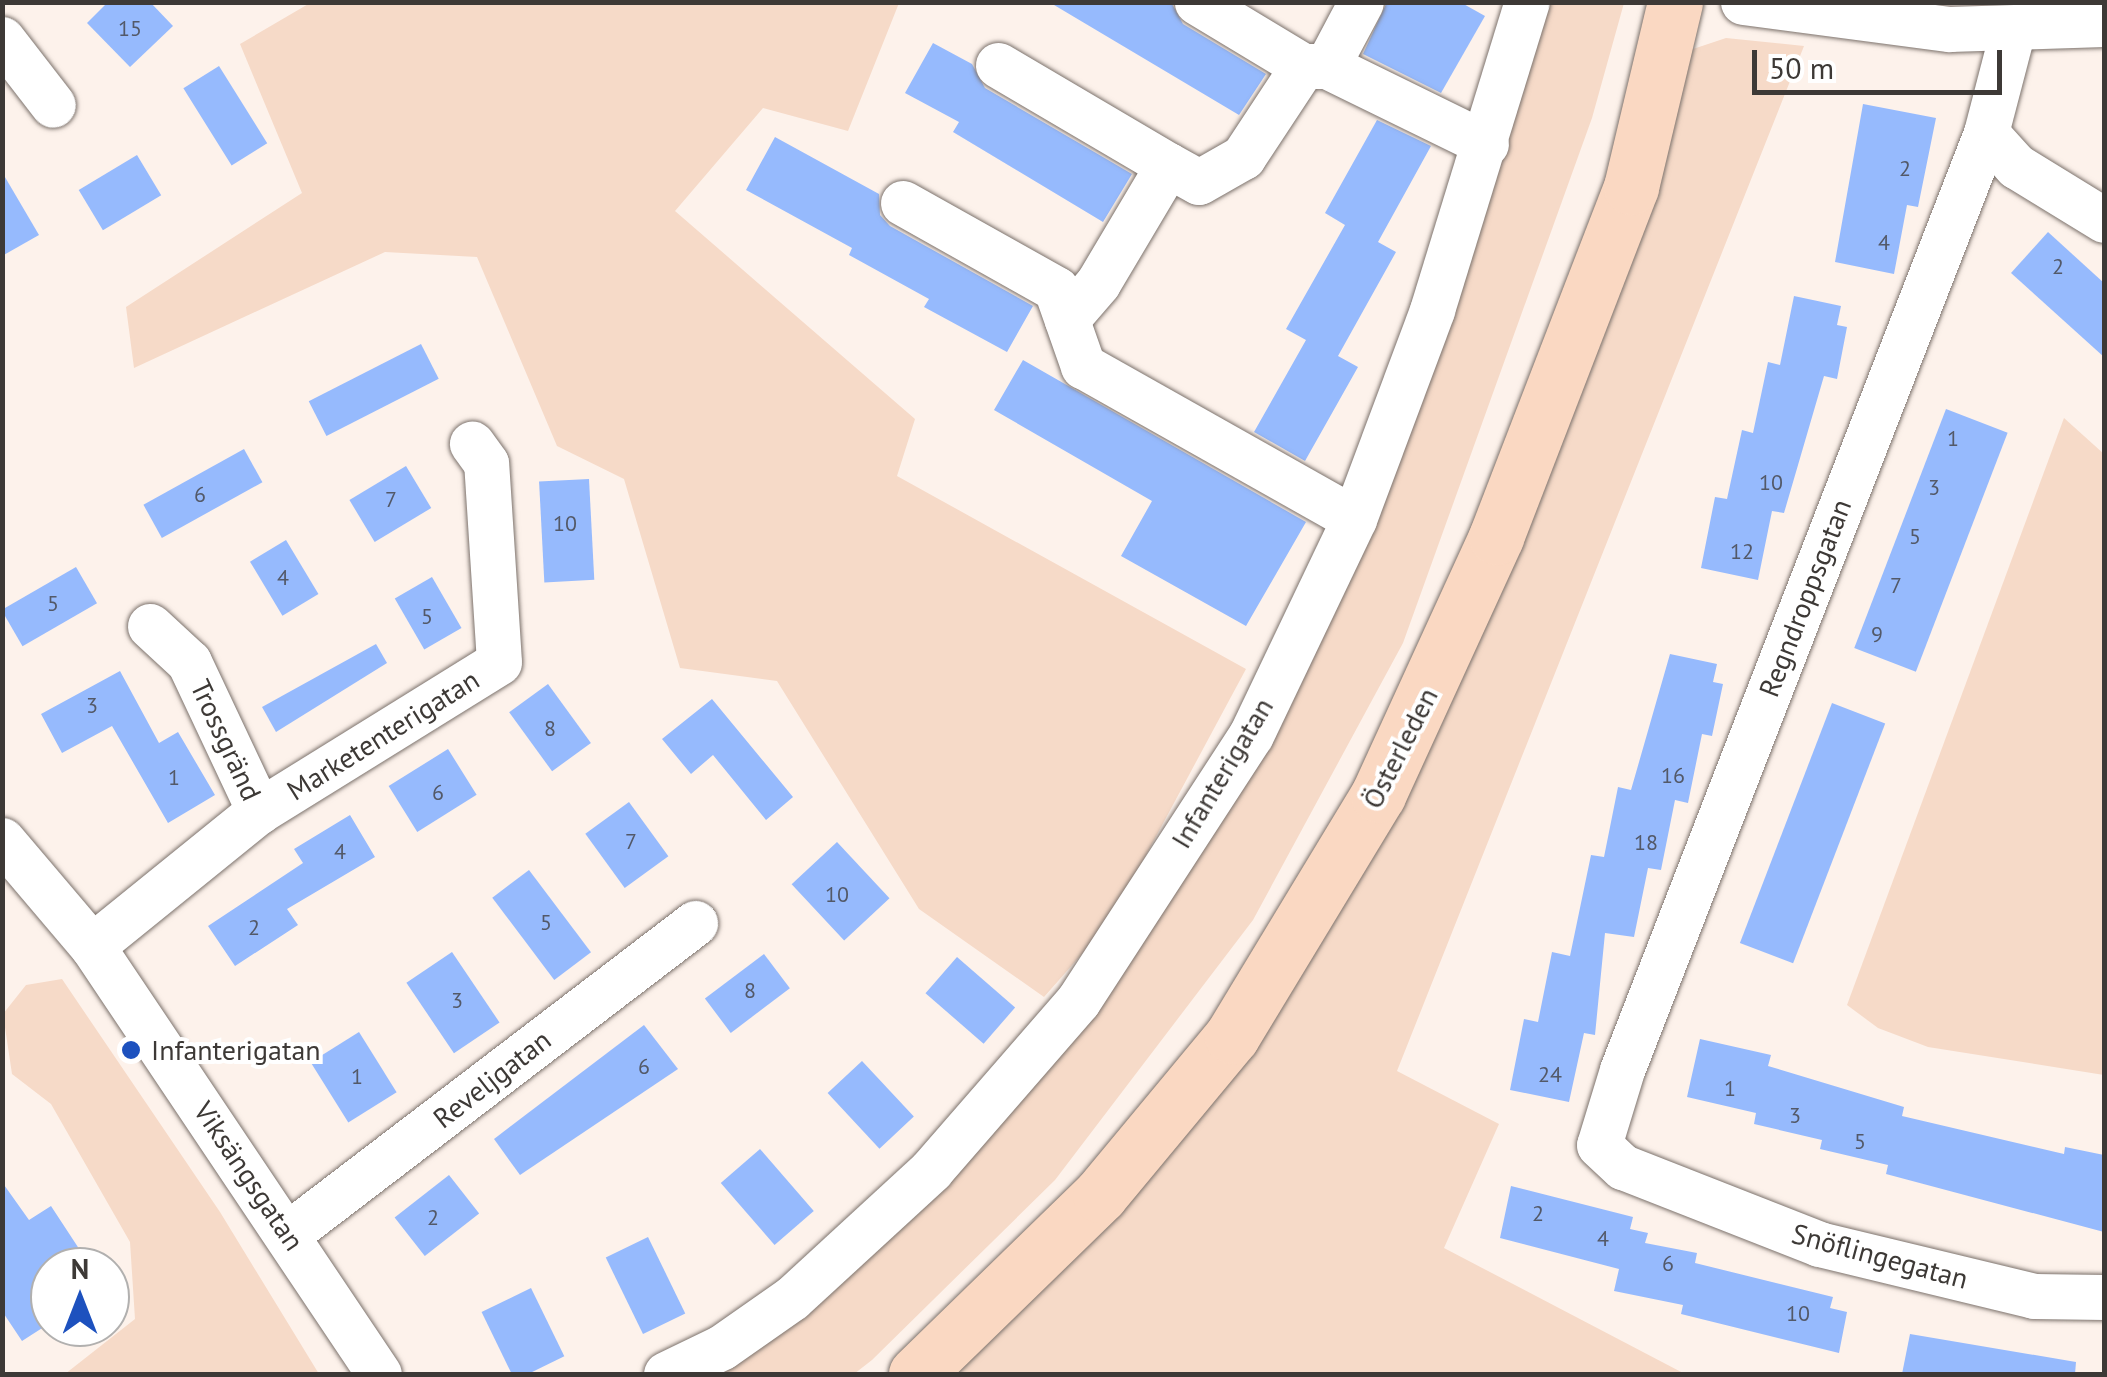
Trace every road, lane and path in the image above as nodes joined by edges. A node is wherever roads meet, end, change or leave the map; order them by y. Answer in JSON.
{"nodes":[{"id":1,"x":1197,"y":2,"type":"edge"},
{"id":2,"x":1361,"y":2,"type":"edge"},
{"id":3,"x":1527,"y":2,"type":"edge"},
{"id":4,"x":1676,"y":2,"type":"edge"},
{"id":5,"x":1743,"y":2,"type":"edge"},
{"id":6,"x":2104,"y":24,"type":"edge"},
{"id":7,"x":2012,"y":32,"type":"junction"},
{"id":8,"x":2,"y":39,"type":"edge"},
{"id":9,"x":998,"y":65,"type":"dead end"},
{"id":10,"x":1315,"y":66,"type":"junction"},
{"id":11,"x":53,"y":106,"type":"dead end"},
{"id":12,"x":1986,"y":133,"type":"junction"},
{"id":13,"x":1486,"y":144,"type":"junction"},
{"id":14,"x":1168,"y":165,"type":"junction"},
{"id":15,"x":903,"y":204,"type":"dead end"},
{"id":16,"x":2104,"y":220,"type":"edge"},
{"id":17,"x":1067,"y":319,"type":"junction"},
{"id":18,"x":472,"y":444,"type":"dead end"},
{"id":19,"x":1354,"y":519,"type":"junction"},
{"id":20,"x":150,"y":626,"type":"dead end"},
{"id":21,"x":259,"y":812,"type":"junction"},
{"id":22,"x":2,"y":840,"type":"edge"},
{"id":23,"x":695,"y":923,"type":"dead end"},
{"id":24,"x":92,"y":946,"type":"junction"},
{"id":25,"x":1608,"y":1159,"type":"joint"},
{"id":26,"x":288,"y":1233,"type":"junction"},
{"id":27,"x":2104,"y":1298,"type":"edge"},
{"id":28,"x":379,"y":1374,"type":"edge"},
{"id":29,"x":666,"y":1374,"type":"edge"},
{"id":30,"x":916,"y":1374,"type":"edge"}],
"edges":[{"from":1,"to":10,"type":"street"},
{"from":2,"to":10,"type":"street"},
{"from":3,"to":13,"type":"street","name":"Infanterigatan"},
{"from":4,"to":30,"type":"main road","name":"Österleden"},
{"from":5,"to":7,"type":"street"},
{"from":6,"to":7,"type":"street"},
{"from":7,"to":12,"type":"street","name":"Regndroppsgatan"},
{"from":8,"to":11,"type":"street"},
{"from":9,"to":14,"type":"street"},
{"from":10,"to":13,"type":"street"},
{"from":10,"to":14,"type":"street"},
{"from":12,"to":16,"type":"street"},
{"from":12,"to":25,"type":"street","name":"Regndroppsgatan"},
{"from":13,"to":19,"type":"street","name":"Infanterigatan"},
{"from":14,"to":17,"type":"street"},
{"from":15,"to":17,"type":"street"},
{"from":17,"to":19,"type":"street"},
{"from":18,"to":21,"type":"street","name":"Marketenterigatan"},
{"from":19,"to":29,"type":"street","name":"Infanterigatan"},
{"from":20,"to":21,"type":"street","name":"Trossgränd"},
{"from":21,"to":24,"type":"street","name":"Marketenterigatan"},
{"from":22,"to":24,"type":"street","name":"Viksängsgatan"},
{"from":23,"to":26,"type":"street","name":"Reveljgatan"},
{"from":24,"to":26,"type":"street","name":"Viksängsgatan"},
{"from":25,"to":27,"type":"street","name":"Snöflingegatan"},
{"from":26,"to":28,"type":"street","name":"Viksängsgatan"}]}
